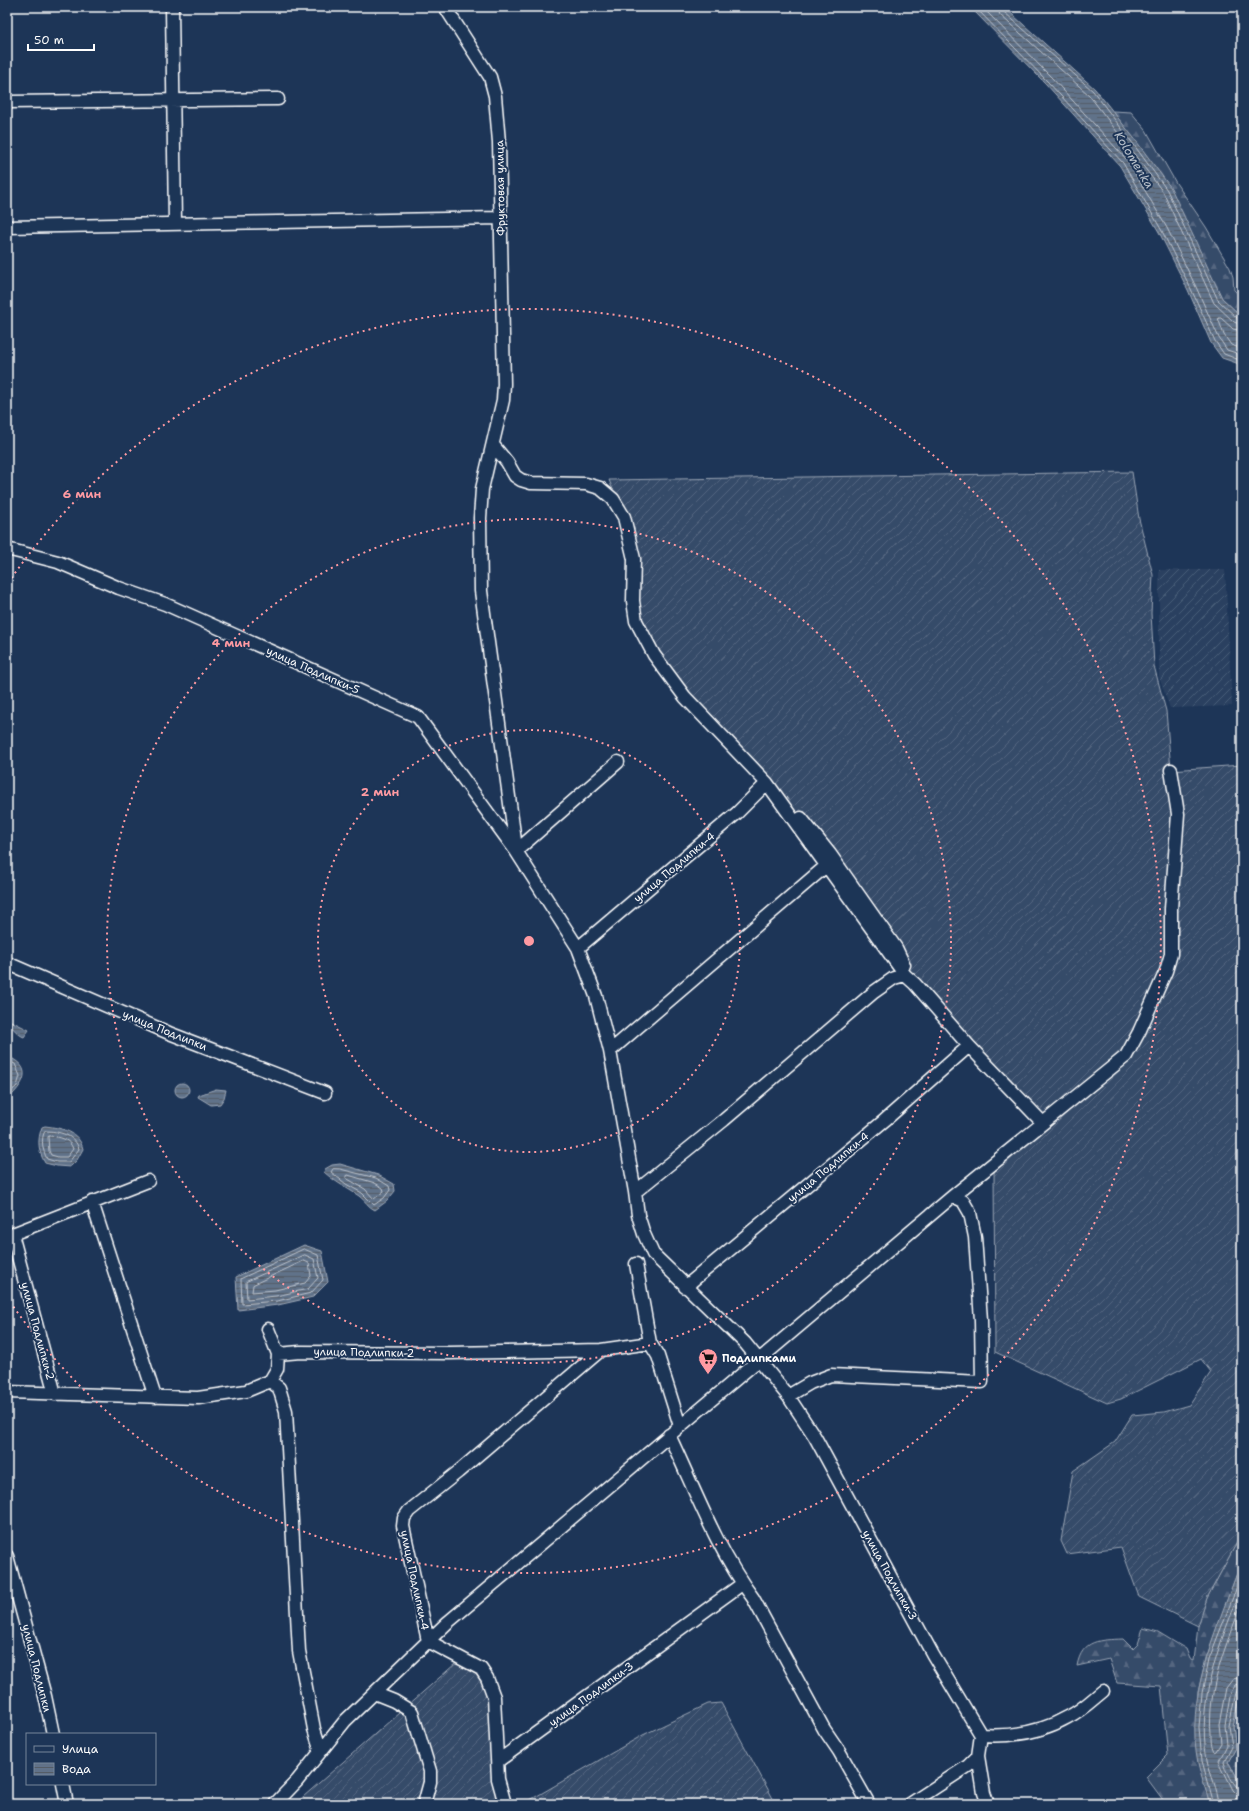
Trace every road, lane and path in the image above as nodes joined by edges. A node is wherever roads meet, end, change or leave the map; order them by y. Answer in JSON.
{"nodes":[{"id":1,"x":172,"y":7,"type":"edge"},
{"id":2,"x":444,"y":7,"type":"edge"},
{"id":3,"x":278,"y":99,"type":"dead end"},
{"id":4,"x":173,"y":100,"type":"junction"},
{"id":5,"x":7,"y":102,"type":"edge"},
{"id":6,"x":502,"y":218,"type":"junction"},
{"id":7,"x":175,"y":223,"type":"junction"},
{"id":8,"x":7,"y":227,"type":"edge"},
{"id":9,"x":492,"y":445,"type":"junction"},
{"id":10,"x":7,"y":549,"type":"edge"},
{"id":11,"x":636,"y":621,"type":"junction"},
{"id":12,"x":618,"y":762,"type":"dead end"},
{"id":13,"x":1171,"y":770,"type":"dead end"},
{"id":14,"x":767,"y":783,"type":"junction"},
{"id":15,"x":516,"y":851,"type":"junction"},
{"id":16,"x":826,"y":866,"type":"junction"},
{"id":17,"x":578,"y":948,"type":"junction"},
{"id":18,"x":7,"y":963,"type":"edge"},
{"id":19,"x":909,"y":978,"type":"junction"},
{"id":20,"x":969,"y":1046,"type":"junction"},
{"id":21,"x":610,"y":1051,"type":"junction"},
{"id":22,"x":325,"y":1093,"type":"dead end"},
{"id":23,"x":1043,"y":1123,"type":"junction"},
{"id":24,"x":148,"y":1181,"type":"dead end"},
{"id":25,"x":635,"y":1192,"type":"junction"},
{"id":26,"x":953,"y":1196,"type":"junction"},
{"id":27,"x":92,"y":1202,"type":"junction"},
{"id":28,"x":636,"y":1264,"type":"dead end"},
{"id":29,"x":685,"y":1287,"type":"junction"},
{"id":30,"x":268,"y":1328,"type":"dead end"},
{"id":31,"x":650,"y":1343,"type":"junction"},
{"id":32,"x":601,"y":1350,"type":"junction"},
{"id":33,"x":278,"y":1354,"type":"junction"},
{"id":34,"x":759,"y":1360,"type":"junction"},
{"id":35,"x":270,"y":1381,"type":"junction"},
{"id":36,"x":7,"y":1392,"type":"edge"},
{"id":37,"x":55,"y":1394,"type":"junction"},
{"id":38,"x":788,"y":1396,"type":"junction"},
{"id":39,"x":155,"y":1397,"type":"junction"},
{"id":40,"x":680,"y":1426,"type":"junction"},
{"id":41,"x":669,"y":1435,"type":"junction"},
{"id":42,"x":7,"y":1556,"type":"edge"},
{"id":43,"x":742,"y":1584,"type":"junction"},
{"id":44,"x":428,"y":1641,"type":"junction"},
{"id":45,"x":1103,"y":1691,"type":"dead end"},
{"id":46,"x":374,"y":1693,"type":"junction"},
{"id":47,"x":53,"y":1733,"type":"edge"},
{"id":48,"x":981,"y":1735,"type":"junction"},
{"id":49,"x":321,"y":1751,"type":"junction"},
{"id":50,"x":978,"y":1756,"type":"junction"},
{"id":51,"x":498,"y":1761,"type":"junction"},
{"id":52,"x":63,"y":1785,"type":"edge"},
{"id":53,"x":68,"y":1804,"type":"edge"},
{"id":54,"x":275,"y":1804,"type":"edge"},
{"id":55,"x":424,"y":1804,"type":"edge"},
{"id":56,"x":505,"y":1804,"type":"edge"},
{"id":57,"x":869,"y":1804,"type":"edge"},
{"id":58,"x":910,"y":1804,"type":"edge"},
{"id":59,"x":988,"y":1804,"type":"edge"}],
"edges":[{"from":1,"to":4,"type":"street"},
{"from":2,"to":6,"type":"street","name":"Фруктовая улица"},
{"from":3,"to":4,"type":"street"},
{"from":4,"to":5,"type":"street"},
{"from":4,"to":7,"type":"street"},
{"from":6,"to":7,"type":"street"},
{"from":6,"to":9,"type":"street","name":"Фруктовая улица"},
{"from":7,"to":8,"type":"street"},
{"from":9,"to":11,"type":"street"},
{"from":9,"to":15,"type":"street","name":"Фруктовая улица"},
{"from":10,"to":15,"type":"street","name":"улица Подлипки-5"},
{"from":11,"to":14,"type":"street"},
{"from":11,"to":19,"type":"street"},
{"from":12,"to":15,"type":"street"},
{"from":13,"to":23,"type":"street","name":"улица Подлипки-4"},
{"from":14,"to":16,"type":"street"},
{"from":14,"to":17,"type":"street","name":"улица Подлипки-4"},
{"from":15,"to":17,"type":"street"},
{"from":16,"to":19,"type":"street"},
{"from":16,"to":21,"type":"street"},
{"from":17,"to":21,"type":"street"},
{"from":18,"to":22,"type":"street","name":"улица Подлипки"},
{"from":19,"to":20,"type":"street"},
{"from":19,"to":25,"type":"street"},
{"from":20,"to":23,"type":"street"},
{"from":20,"to":29,"type":"street","name":"улица Подлипки-4"},
{"from":21,"to":25,"type":"street"},
{"from":23,"to":26,"type":"street","name":"улица Подлипки-4"},
{"from":24,"to":27,"type":"street","name":"улица Подлипки-2"},
{"from":25,"to":29,"type":"street"},
{"from":26,"to":34,"type":"street","name":"улица Подлипки-4"},
{"from":26,"to":38,"type":"street"},
{"from":27,"to":37,"type":"street","name":"улица Подлипки-2"},
{"from":27,"to":39,"type":"street"},
{"from":28,"to":31,"type":"street"},
{"from":29,"to":34,"type":"street"},
{"from":30,"to":33,"type":"street"},
{"from":31,"to":32,"type":"street"},
{"from":31,"to":40,"type":"street"},
{"from":32,"to":33,"type":"street","name":"улица Подлипки-2"},
{"from":32,"to":44,"type":"street","name":"улица Подлипки-4"},
{"from":33,"to":35,"type":"street"},
{"from":34,"to":38,"type":"street","name":"улица Подлипки-3"},
{"from":34,"to":40,"type":"street","name":"улица Подлипки-4"},
{"from":35,"to":39,"type":"street","name":"улица Подлипки-2"},
{"from":35,"to":49,"type":"street"},
{"from":36,"to":37,"type":"street","name":"улица Подлипки-2"},
{"from":37,"to":39,"type":"street","name":"улица Подлипки-2"},
{"from":38,"to":48,"type":"street","name":"улица Подлипки-3"},
{"from":40,"to":41,"type":"street","name":"улица Подлипки-4"},
{"from":41,"to":43,"type":"street"},
{"from":41,"to":44,"type":"street","name":"улица Подлипки-4"},
{"from":42,"to":47,"type":"street","name":"улица Подлипки"},
{"from":43,"to":51,"type":"street","name":"улица Подлипки-3"},
{"from":43,"to":57,"type":"street"},
{"from":44,"to":46,"type":"street"},
{"from":44,"to":51,"type":"street"},
{"from":45,"to":48,"type":"street"},
{"from":46,"to":49,"type":"street"},
{"from":46,"to":55,"type":"street"},
{"from":48,"to":50,"type":"street"},
{"from":49,"to":54,"type":"street"},
{"from":50,"to":58,"type":"street"},
{"from":50,"to":59,"type":"street"},
{"from":51,"to":56,"type":"street"},
{"from":52,"to":53,"type":"street"}]}
